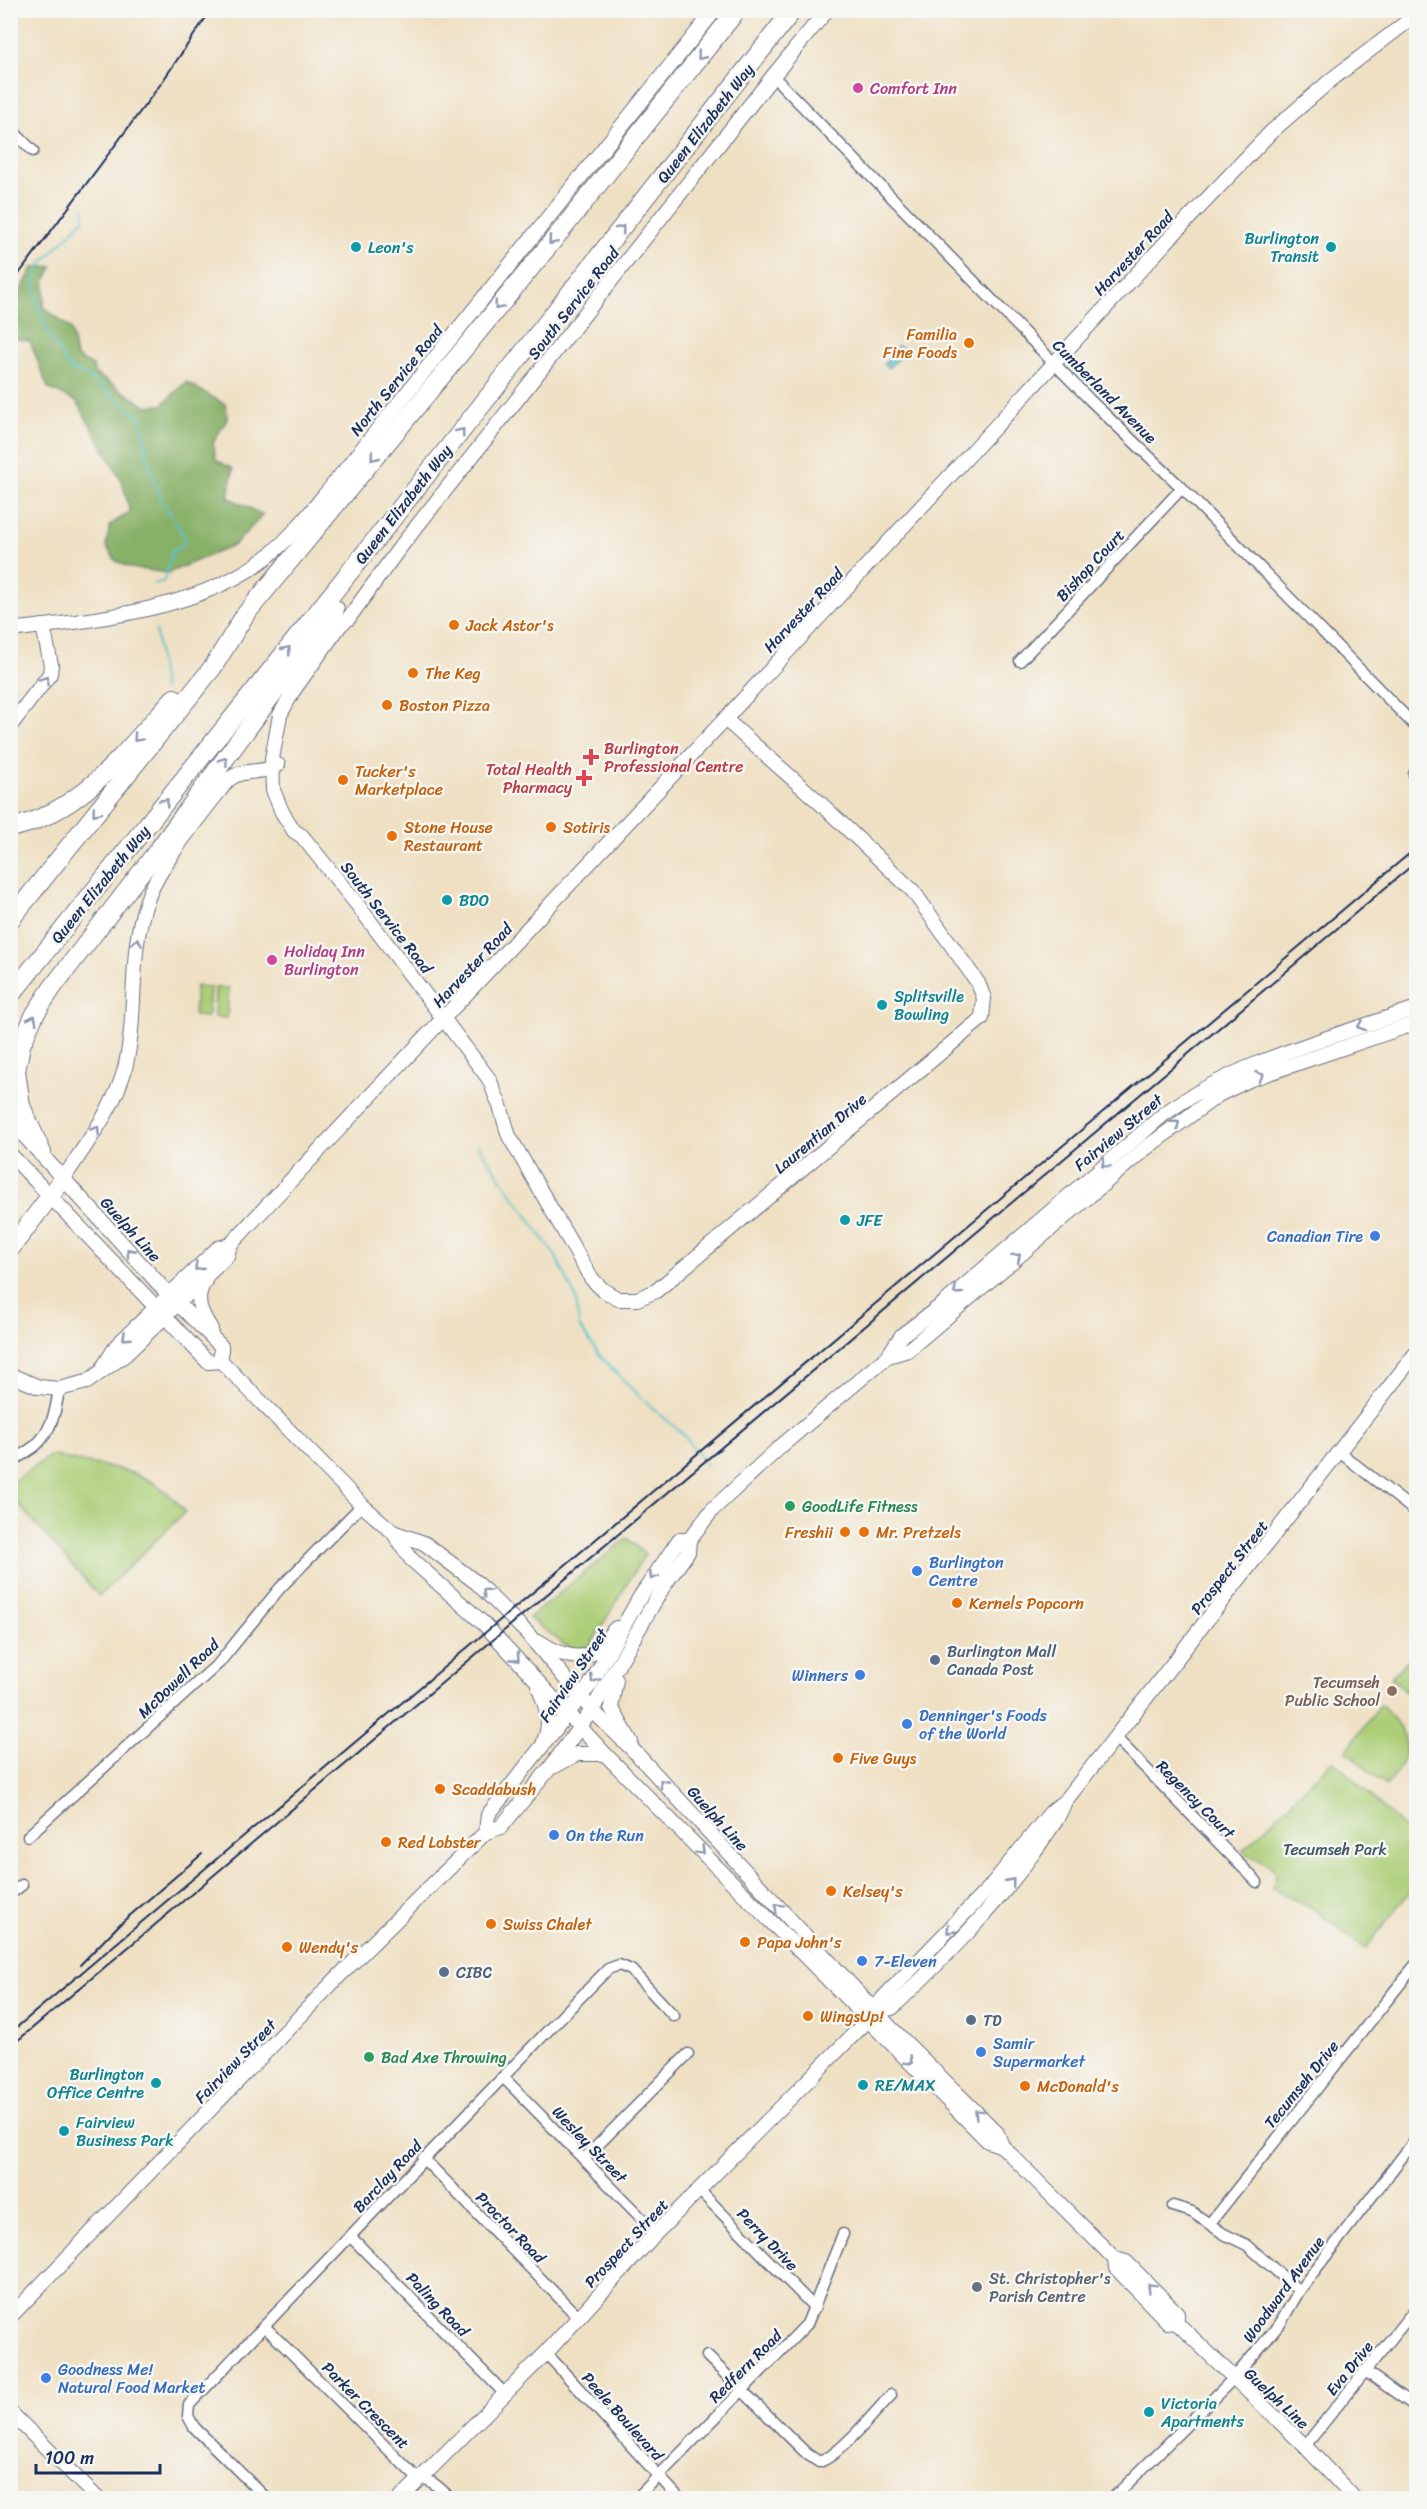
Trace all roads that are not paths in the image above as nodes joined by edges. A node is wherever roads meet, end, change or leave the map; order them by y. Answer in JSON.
{"nodes":[{"id":1,"x":715,"y":10,"type":"edge"},
{"id":2,"x":737,"y":10,"type":"edge"},
{"id":3,"x":794,"y":10,"type":"edge"},
{"id":4,"x":827,"y":10,"type":"edge"},
{"id":5,"x":1416,"y":15,"type":"edge"},
{"id":6,"x":773,"y":76,"type":"junction"},
{"id":7,"x":10,"y":128,"type":"edge"},
{"id":8,"x":33,"y":151,"type":"dead end"},
{"id":9,"x":1055,"y":362,"type":"junction"},
{"id":10,"x":1182,"y":488,"type":"junction"},
{"id":11,"x":392,"y":519,"type":"junction"},
{"id":12,"x":245,"y":615,"type":"junction"},
{"id":13,"x":43,"y":626,"type":"junction"},
{"id":14,"x":10,"y":630,"type":"edge"},
{"id":15,"x":1020,"y":661,"type":"dead end"},
{"id":16,"x":725,"y":719,"type":"junction"},
{"id":17,"x":10,"y":726,"type":"edge"},
{"id":18,"x":1416,"y":728,"type":"edge"},
{"id":19,"x":275,"y":767,"type":"junction"},
{"id":20,"x":10,"y":828,"type":"edge"},
{"id":21,"x":10,"y":920,"type":"edge"},
{"id":22,"x":10,"y":996,"type":"edge"},
{"id":23,"x":1416,"y":1008,"type":"edge"},
{"id":24,"x":444,"y":1018,"type":"junction"},
{"id":25,"x":1416,"y":1023,"type":"edge"},
{"id":26,"x":10,"y":1120,"type":"edge"},
{"id":27,"x":42,"y":1153,"type":"junction"},
{"id":28,"x":10,"y":1154,"type":"edge"},
{"id":29,"x":64,"y":1178,"type":"junction"},
{"id":30,"x":52,"y":1197,"type":"junction"},
{"id":31,"x":230,"y":1245,"type":"junction"},
{"id":32,"x":10,"y":1249,"type":"edge"},
{"id":33,"x":210,"y":1271,"type":"junction"},
{"id":34,"x":173,"y":1299,"type":"junction"},
{"id":35,"x":160,"y":1312,"type":"junction"},
{"id":36,"x":221,"y":1346,"type":"junction"},
{"id":37,"x":1416,"y":1353,"type":"edge"},
{"id":38,"x":888,"y":1356,"type":"junction"},
{"id":39,"x":221,"y":1361,"type":"junction"},
{"id":40,"x":10,"y":1375,"type":"edge"},
{"id":41,"x":58,"y":1389,"type":"junction"},
{"id":42,"x":1338,"y":1451,"type":"junction"},
{"id":43,"x":10,"y":1463,"type":"edge"},
{"id":44,"x":362,"y":1505,"type":"junction"},
{"id":45,"x":1416,"y":1512,"type":"edge"},
{"id":46,"x":393,"y":1532,"type":"junction"},
{"id":47,"x":689,"y":1539,"type":"junction"},
{"id":48,"x":626,"y":1623,"type":"junction"},
{"id":49,"x":527,"y":1633,"type":"junction"},
{"id":50,"x":617,"y":1669,"type":"junction"},
{"id":51,"x":536,"y":1681,"type":"junction"},
{"id":52,"x":581,"y":1697,"type":"junction"},
{"id":53,"x":592,"y":1710,"type":"junction"},
{"id":54,"x":569,"y":1714,"type":"junction"},
{"id":55,"x":580,"y":1727,"type":"junction"},
{"id":56,"x":1115,"y":1737,"type":"junction"},
{"id":57,"x":633,"y":1750,"type":"junction"},
{"id":58,"x":539,"y":1753,"type":"junction"},
{"id":59,"x":605,"y":1754,"type":"junction"},
{"id":60,"x":550,"y":1768,"type":"junction"},
{"id":61,"x":486,"y":1832,"type":"junction"},
{"id":62,"x":28,"y":1836,"type":"dead end"},
{"id":63,"x":1257,"y":1882,"type":"dead end"},
{"id":64,"x":22,"y":1885,"type":"dead end"},
{"id":65,"x":10,"y":1894,"type":"edge"},
{"id":66,"x":1416,"y":1964,"type":"edge"},
{"id":67,"x":674,"y":2016,"type":"dead end"},
{"id":68,"x":871,"y":2016,"type":"junction"},
{"id":69,"x":688,"y":2054,"type":"dead end"},
{"id":70,"x":503,"y":2077,"type":"junction"},
{"id":71,"x":1416,"y":2139,"type":"edge"},
{"id":72,"x":423,"y":2158,"type":"junction"},
{"id":73,"x":584,"y":2159,"type":"junction"},
{"id":74,"x":699,"y":2190,"type":"junction"},
{"id":75,"x":1173,"y":2206,"type":"dead end"},
{"id":76,"x":1210,"y":2223,"type":"junction"},
{"id":77,"x":656,"y":2233,"type":"junction"},
{"id":78,"x":843,"y":2234,"type":"dead end"},
{"id":79,"x":351,"y":2237,"type":"junction"},
{"id":80,"x":1299,"y":2290,"type":"junction"},
{"id":81,"x":815,"y":2308,"type":"junction"},
{"id":82,"x":1416,"y":2308,"type":"edge"},
{"id":83,"x":10,"y":2317,"type":"edge"},
{"id":84,"x":578,"y":2317,"type":"junction"},
{"id":85,"x":264,"y":2326,"type":"junction"},
{"id":86,"x":546,"y":2353,"type":"junction"},
{"id":87,"x":707,"y":2356,"type":"dead end"},
{"id":88,"x":1365,"y":2371,"type":"junction"},
{"id":89,"x":1233,"y":2379,"type":"junction"},
{"id":90,"x":742,"y":2389,"type":"junction"},
{"id":91,"x":504,"y":2393,"type":"junction"},
{"id":92,"x":891,"y":2395,"type":"dead end"},
{"id":93,"x":1416,"y":2407,"type":"edge"},
{"id":94,"x":10,"y":2412,"type":"edge"},
{"id":95,"x":1305,"y":2446,"type":"junction"},
{"id":96,"x":423,"y":2476,"type":"junction"},
{"id":97,"x":657,"y":2477,"type":"junction"},
{"id":98,"x":97,"y":2499,"type":"edge"},
{"id":99,"x":266,"y":2499,"type":"edge"},
{"id":100,"x":401,"y":2499,"type":"edge"},
{"id":101,"x":450,"y":2499,"type":"edge"},
{"id":102,"x":637,"y":2499,"type":"edge"},
{"id":103,"x":679,"y":2499,"type":"edge"},
{"id":104,"x":1113,"y":2499,"type":"edge"},
{"id":105,"x":1354,"y":2499,"type":"edge"}],
"edges":[{"from":1,"to":13,"type":"main road","name":"North Service Road"},
{"from":2,"to":12,"type":"highway","one_way":true},
{"from":11,"to":3,"type":"highway","name":"Queen Elizabeth Way","one_way":true},
{"from":4,"to":6,"type":"main road","name":"South Service Road"},
{"from":5,"to":9,"type":"main road","name":"Harvester Road"},
{"from":6,"to":9,"type":"street","name":"Cumberland Avenue"},
{"from":6,"to":19,"type":"main road","name":"South Service Road"},
{"from":7,"to":8,"type":"street"},
{"from":9,"to":10,"type":"street","name":"Cumberland Avenue"},
{"from":9,"to":16,"type":"main road","name":"Harvester Road"},
{"from":10,"to":15,"type":"street","name":"Bishop Court"},
{"from":10,"to":18,"type":"street","name":"Cumberland Avenue"},
{"from":22,"to":11,"type":"highway","name":"Queen Elizabeth Way","one_way":true},
{"from":27,"to":11,"type":"highway","one_way":true},
{"from":12,"to":20,"type":"highway","one_way":true},
{"from":12,"to":21,"type":"highway","one_way":true},
{"from":13,"to":14,"type":"main road","name":"North Service Road"},
{"from":17,"to":13,"type":"main road","one_way":true},
{"from":16,"to":24,"type":"main road","name":"Harvester Road"},
{"from":16,"to":24,"type":"main road","name":"Laurentian Drive"},
{"from":19,"to":24,"type":"main road","name":"South Service Road"},
{"from":29,"to":19,"type":"main road","one_way":true},
{"from":23,"to":38,"type":"main road","name":"Fairview Street","one_way":true},
{"from":24,"to":31,"type":"main road","name":"Harvester Road"},
{"from":38,"to":25,"type":"main road","name":"Fairview Street","one_way":true},
{"from":26,"to":27,"type":"main road","name":"Guelph Line"},
{"from":27,"to":29,"type":"main road","name":"Guelph Line"},
{"from":28,"to":30,"type":"main road","name":"Guelph Line"},
{"from":29,"to":30,"type":"highway"},
{"from":34,"to":29,"type":"main road","name":"Guelph Line","one_way":true},
{"from":30,"to":32,"type":"highway"},
{"from":30,"to":35,"type":"main road","name":"Guelph Line"},
{"from":31,"to":33,"type":"main road","name":"Harvester Road"},
{"from":31,"to":34,"type":"main road","name":"Harvester Road","one_way":true},
{"from":33,"to":34,"type":"main road","name":"Harvester Road"},
{"from":33,"to":36,"type":"main road"},
{"from":34,"to":35,"type":"main road","name":"Harvester Road"},
{"from":34,"to":36,"type":"main road","name":"Guelph Line"},
{"from":35,"to":39,"type":"main road","name":"Guelph Line"},
{"from":35,"to":41,"type":"main road","name":"Harvester Road"},
{"from":36,"to":39,"type":"main road"},
{"from":37,"to":42,"type":"main road","name":"Prospect Street"},
{"from":38,"to":47,"type":"main road","name":"Fairview Street"},
{"from":39,"to":44,"type":"main road","name":"Guelph Line"},
{"from":40,"to":41,"type":"main road"},
{"from":41,"to":43,"type":"street"},
{"from":42,"to":45,"type":"street"},
{"from":42,"to":56,"type":"main road","name":"Prospect Street"},
{"from":44,"to":46,"type":"main road","name":"Guelph Line"},
{"from":44,"to":62,"type":"street","name":"McDowell Road"},
{"from":49,"to":46,"type":"main road","name":"Guelph Line","one_way":true},
{"from":46,"to":51,"type":"main road","name":"Guelph Line","one_way":true},
{"from":47,"to":48,"type":"main road","name":"Fairview Street","one_way":true},
{"from":47,"to":50,"type":"main road","name":"Fairview Street"},
{"from":48,"to":49,"type":"main road"},
{"from":48,"to":52,"type":"main road","name":"Fairview Street","one_way":true},
{"from":49,"to":52,"type":"main road","name":"Guelph Line"},
{"from":50,"to":53,"type":"main road","name":"Fairview Street"},
{"from":50,"to":57,"type":"main road"},
{"from":51,"to":54,"type":"main road","name":"Guelph Line"},
{"from":51,"to":58,"type":"main road"},
{"from":52,"to":53,"type":"main road","name":"Guelph Line"},
{"from":52,"to":54,"type":"main road","name":"Fairview Street"},
{"from":53,"to":55,"type":"main road","name":"Fairview Street"},
{"from":53,"to":57,"type":"main road","name":"Guelph Line"},
{"from":54,"to":55,"type":"main road","name":"Guelph Line"},
{"from":54,"to":58,"type":"main road","name":"Fairview Street"},
{"from":55,"to":59,"type":"main road","name":"Guelph Line"},
{"from":55,"to":60,"type":"main road","name":"Fairview Street"},
{"from":56,"to":63,"type":"street","name":"Regency Court"},
{"from":56,"to":68,"type":"main road","name":"Prospect Street"},
{"from":68,"to":57,"type":"main road","name":"Guelph Line","one_way":true},
{"from":58,"to":61,"type":"main road","name":"Fairview Street"},
{"from":59,"to":60,"type":"main road"},
{"from":59,"to":68,"type":"main road","name":"Guelph Line","one_way":true},
{"from":60,"to":61,"type":"main road","name":"Fairview Street"},
{"from":61,"to":83,"type":"main road","name":"Fairview Street"},
{"from":64,"to":65,"type":"street"},
{"from":66,"to":76,"type":"street","name":"Tecumseh Drive"},
{"from":67,"to":70,"type":"street","name":"Barclay Road"},
{"from":68,"to":74,"type":"main road","name":"Prospect Street"},
{"from":68,"to":89,"type":"main road","name":"Guelph Line"},
{"from":69,"to":73,"type":"street"},
{"from":70,"to":72,"type":"street","name":"Barclay Road"},
{"from":70,"to":73,"type":"street","name":"Wesley Street"},
{"from":71,"to":80,"type":"street","name":"Woodward Avenue"},
{"from":72,"to":79,"type":"street","name":"Barclay Road"},
{"from":72,"to":84,"type":"street","name":"Proctor Road"},
{"from":73,"to":77,"type":"street","name":"Wesley Street"},
{"from":74,"to":77,"type":"main road","name":"Prospect Street"},
{"from":74,"to":81,"type":"street","name":"Perry Drive"},
{"from":75,"to":76,"type":"street"},
{"from":76,"to":80,"type":"street"},
{"from":77,"to":84,"type":"main road","name":"Prospect Street"},
{"from":78,"to":81,"type":"street","name":"Redfern Road"},
{"from":79,"to":85,"type":"street","name":"Barclay Road"},
{"from":79,"to":91,"type":"street","name":"Paling Road"},
{"from":80,"to":89,"type":"street","name":"Woodward Avenue"},
{"from":81,"to":90,"type":"street","name":"Redfern Road"},
{"from":82,"to":88,"type":"street","name":"Eva Drive"},
{"from":84,"to":86,"type":"main road","name":"Prospect Street"},
{"from":85,"to":96,"type":"street","name":"Parker Crescent"},
{"from":85,"to":99,"type":"street","name":"Barclay Road"},
{"from":86,"to":91,"type":"main road","name":"Prospect Street"},
{"from":86,"to":97,"type":"street","name":"Peele Boulevard"},
{"from":87,"to":90,"type":"street"},
{"from":88,"to":93,"type":"street"},
{"from":88,"to":95,"type":"street","name":"Eva Drive"},
{"from":89,"to":95,"type":"main road","name":"Guelph Line"},
{"from":89,"to":104,"type":"street","name":"Woodward Avenue"},
{"from":90,"to":92,"type":"street"},
{"from":90,"to":97,"type":"street","name":"Redfern Road"},
{"from":91,"to":96,"type":"main road","name":"Prospect Street"},
{"from":94,"to":98,"type":"main road"},
{"from":95,"to":105,"type":"main road","name":"Guelph Line"},
{"from":96,"to":100,"type":"main road","name":"Prospect Street"},
{"from":96,"to":101,"type":"street","name":"Parker Crescent"},
{"from":97,"to":102,"type":"street","name":"Redfern Road"},
{"from":97,"to":103,"type":"street","name":"Peele Boulevard"}]}
